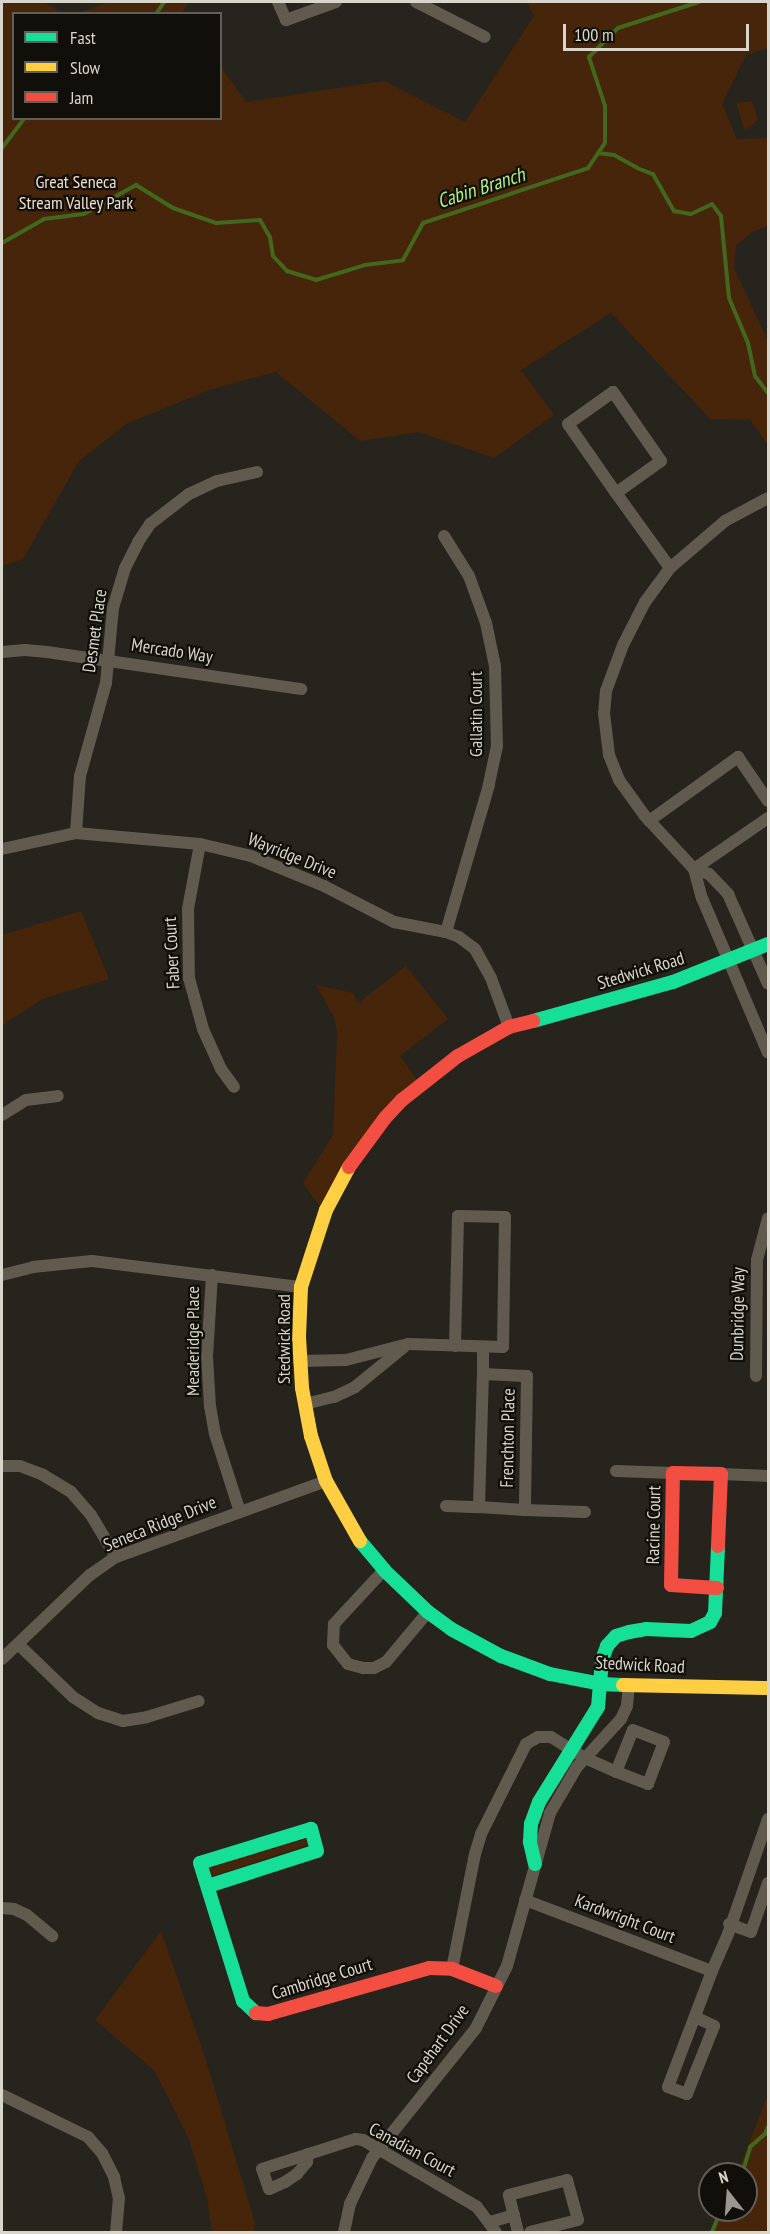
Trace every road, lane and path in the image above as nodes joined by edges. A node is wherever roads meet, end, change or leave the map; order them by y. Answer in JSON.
{"nodes":[{"id":1,"x":278,"y":2,"type":"edge"},
{"id":2,"x":336,"y":2,"type":"edge"},
{"id":3,"x":416,"y":2,"type":"edge"},
{"id":4,"x":484,"y":37,"type":"dead end"},
{"id":5,"x":257,"y":472,"type":"dead end"},
{"id":6,"x":616,"y":493,"type":"junction"},
{"id":7,"x":768,"y":498,"type":"edge"},
{"id":8,"x":444,"y":536,"type":"dead end"},
{"id":9,"x":670,"y":568,"type":"junction"},
{"id":10,"x":2,"y":652,"type":"edge"},
{"id":11,"x":109,"y":659,"type":"junction"},
{"id":12,"x":302,"y":689,"type":"dead end"},
{"id":13,"x":768,"y":801,"type":"edge"},
{"id":14,"x":768,"y":818,"type":"edge"},
{"id":15,"x":649,"y":820,"type":"junction"},
{"id":16,"x":76,"y":833,"type":"junction"},
{"id":17,"x":200,"y":844,"type":"junction"},
{"id":18,"x":2,"y":849,"type":"edge"},
{"id":19,"x":694,"y":869,"type":"junction"},
{"id":20,"x":446,"y":932,"type":"junction"},
{"id":21,"x":768,"y":944,"type":"edge"},
{"id":22,"x":754,"y":951,"type":"junction"},
{"id":23,"x":731,"y":961,"type":"junction"},
{"id":24,"x":768,"y":984,"type":"edge"},
{"id":25,"x":509,"y":1027,"type":"junction"},
{"id":26,"x":768,"y":1053,"type":"edge"},
{"id":27,"x":234,"y":1087,"type":"dead end"},
{"id":28,"x":58,"y":1096,"type":"dead end"},
{"id":29,"x":2,"y":1115,"type":"edge"},
{"id":30,"x":768,"y":1218,"type":"edge"},
{"id":31,"x":2,"y":1275,"type":"edge"},
{"id":32,"x":212,"y":1275,"type":"junction"},
{"id":33,"x":301,"y":1287,"type":"junction"},
{"id":34,"x":408,"y":1344,"type":"junction"},
{"id":35,"x":455,"y":1346,"type":"junction"},
{"id":36,"x":483,"y":1347,"type":"junction"},
{"id":37,"x":299,"y":1361,"type":"junction"},
{"id":38,"x":483,"y":1374,"type":"junction"},
{"id":39,"x":756,"y":1376,"type":"dead end"},
{"id":40,"x":305,"y":1404,"type":"junction"},
{"id":41,"x":2,"y":1466,"type":"edge"},
{"id":42,"x":615,"y":1471,"type":"dead end"},
{"id":43,"x":673,"y":1473,"type":"junction"},
{"id":44,"x":721,"y":1474,"type":"junction"},
{"id":45,"x":768,"y":1476,"type":"edge"},
{"id":46,"x":326,"y":1481,"type":"junction"},
{"id":47,"x":446,"y":1506,"type":"dead end"},
{"id":48,"x":479,"y":1507,"type":"junction"},
{"id":49,"x":525,"y":1509,"type":"junction"},
{"id":50,"x":240,"y":1512,"type":"junction"},
{"id":51,"x":585,"y":1512,"type":"dead end"},
{"id":52,"x":116,"y":1557,"type":"junction"},
{"id":53,"x":384,"y":1570,"type":"junction"},
{"id":54,"x":717,"y":1588,"type":"junction"},
{"id":55,"x":428,"y":1612,"type":"junction"},
{"id":56,"x":18,"y":1644,"type":"junction"},
{"id":57,"x":2,"y":1659,"type":"edge"},
{"id":58,"x":602,"y":1683,"type":"junction"},
{"id":59,"x":629,"y":1684,"type":"junction"},
{"id":60,"x":768,"y":1688,"type":"edge"},
{"id":61,"x":199,"y":1701,"type":"dead end"},
{"id":62,"x":571,"y":1749,"type":"junction"},
{"id":63,"x":585,"y":1758,"type":"junction"},
{"id":64,"x":616,"y":1772,"type":"junction"},
{"id":65,"x":768,"y":1819,"type":"edge"},
{"id":66,"x":535,"y":1864,"type":"junction"},
{"id":67,"x":768,"y":1883,"type":"edge"},
{"id":68,"x":207,"y":1886,"type":"junction"},
{"id":69,"x":525,"y":1900,"type":"junction"},
{"id":70,"x":2,"y":1908,"type":"edge"},
{"id":71,"x":729,"y":1924,"type":"junction"},
{"id":72,"x":52,"y":1936,"type":"dead end"},
{"id":73,"x":452,"y":1969,"type":"junction"},
{"id":74,"x":712,"y":1971,"type":"junction"},
{"id":75,"x":496,"y":1986,"type":"junction"},
{"id":76,"x":695,"y":2017,"type":"junction"},
{"id":77,"x":2,"y":2095,"type":"edge"},
{"id":78,"x":379,"y":2149,"type":"junction"},
{"id":79,"x":309,"y":2154,"type":"dead end"},
{"id":80,"x":514,"y":2215,"type":"junction"},
{"id":81,"x":493,"y":2227,"type":"edge"},
{"id":82,"x":116,"y":2232,"type":"edge"},
{"id":83,"x":344,"y":2232,"type":"edge"},
{"id":84,"x":518,"y":2232,"type":"edge"},
{"id":85,"x":530,"y":2232,"type":"edge"}],
"edges":[{"from":1,"to":2,"type":"street"},
{"from":3,"to":4,"type":"street"},
{"from":5,"to":11,"type":"street","name":"Desmet Place"},
{"from":6,"to":6,"type":"street"},
{"from":6,"to":9,"type":"street"},
{"from":7,"to":9,"type":"street"},
{"from":8,"to":20,"type":"street","name":"Gallatin Court"},
{"from":9,"to":15,"type":"street"},
{"from":10,"to":11,"type":"street","name":"Mercado Way"},
{"from":11,"to":12,"type":"street","name":"Mercado Way"},
{"from":11,"to":16,"type":"street","name":"Desmet Place"},
{"from":13,"to":15,"type":"street"},
{"from":14,"to":19,"type":"street"},
{"from":15,"to":19,"type":"street"},
{"from":16,"to":17,"type":"street","name":"Wayridge Drive"},
{"from":16,"to":18,"type":"street","name":"Wayridge Drive"},
{"from":17,"to":20,"type":"street","name":"Wayridge Drive"},
{"from":17,"to":27,"type":"street","name":"Faber Court"},
{"from":19,"to":22,"type":"street"},
{"from":19,"to":23,"type":"street"},
{"from":20,"to":25,"type":"street","name":"Wayridge Drive"},
{"from":21,"to":22,"type":"street","name":"Stedwick Road"},
{"from":22,"to":23,"type":"street","name":"Stedwick Road"},
{"from":22,"to":24,"type":"street"},
{"from":23,"to":25,"type":"street","name":"Stedwick Road"},
{"from":23,"to":26,"type":"street"},
{"from":25,"to":33,"type":"street","name":"Stedwick Road"},
{"from":28,"to":29,"type":"street"},
{"from":30,"to":39,"type":"street","name":"Dunbridge Way"},
{"from":31,"to":32,"type":"street"},
{"from":32,"to":33,"type":"street"},
{"from":32,"to":50,"type":"street","name":"Meaderidge Place"},
{"from":33,"to":37,"type":"street","name":"Stedwick Road"},
{"from":34,"to":35,"type":"street"},
{"from":34,"to":37,"type":"street"},
{"from":34,"to":40,"type":"street"},
{"from":35,"to":36,"type":"street"},
{"from":35,"to":36,"type":"street"},
{"from":36,"to":38,"type":"street","name":"Frenchton Place"},
{"from":37,"to":40,"type":"street","name":"Stedwick Road"},
{"from":38,"to":48,"type":"street","name":"Frenchton Place"},
{"from":38,"to":49,"type":"street","name":"Frenchton Place"},
{"from":40,"to":46,"type":"street","name":"Stedwick Road"},
{"from":41,"to":52,"type":"street"},
{"from":42,"to":43,"type":"street"},
{"from":43,"to":44,"type":"street","name":"Racine Court"},
{"from":43,"to":54,"type":"street","name":"Racine Court"},
{"from":44,"to":45,"type":"street"},
{"from":44,"to":54,"type":"street"},
{"from":46,"to":50,"type":"street","name":"Seneca Ridge Drive"},
{"from":46,"to":53,"type":"street","name":"Stedwick Road"},
{"from":47,"to":48,"type":"street"},
{"from":48,"to":49,"type":"street","name":"Frenchton Place"},
{"from":49,"to":51,"type":"street"},
{"from":50,"to":52,"type":"street","name":"Seneca Ridge Drive"},
{"from":52,"to":56,"type":"street","name":"Seneca Ridge Drive"},
{"from":53,"to":55,"type":"street","name":"Stedwick Road"},
{"from":53,"to":55,"type":"street"},
{"from":54,"to":58,"type":"street"},
{"from":55,"to":58,"type":"street","name":"Stedwick Road"},
{"from":56,"to":57,"type":"street","name":"Seneca Ridge Drive"},
{"from":56,"to":61,"type":"street"},
{"from":58,"to":59,"type":"street","name":"Stedwick Road"},
{"from":58,"to":62,"type":"street","name":"Capehart Drive"},
{"from":59,"to":60,"type":"street","name":"Stedwick Road"},
{"from":59,"to":63,"type":"street","name":"Capehart Drive"},
{"from":62,"to":63,"type":"street"},
{"from":62,"to":66,"type":"street","name":"Capehart Drive"},
{"from":62,"to":73,"type":"street"},
{"from":63,"to":64,"type":"street"},
{"from":63,"to":66,"type":"street","name":"Capehart Drive"},
{"from":64,"to":64,"type":"street"},
{"from":65,"to":71,"type":"street"},
{"from":66,"to":69,"type":"street","name":"Capehart Drive"},
{"from":67,"to":71,"type":"street"},
{"from":68,"to":68,"type":"street","name":"Cambridge Court"},
{"from":68,"to":73,"type":"street","name":"Cambridge Court"},
{"from":69,"to":74,"type":"street","name":"Kardwright Court"},
{"from":69,"to":75,"type":"street","name":"Capehart Drive"},
{"from":70,"to":72,"type":"street"},
{"from":71,"to":74,"type":"street"},
{"from":73,"to":75,"type":"street","name":"Cambridge Court"},
{"from":74,"to":76,"type":"street"},
{"from":75,"to":78,"type":"street","name":"Capehart Drive"},
{"from":76,"to":76,"type":"street"},
{"from":77,"to":82,"type":"street"},
{"from":78,"to":79,"type":"street","name":"Canadian Court"},
{"from":78,"to":81,"type":"street","name":"Canadian Court"},
{"from":78,"to":83,"type":"street","name":"Capehart Drive"},
{"from":80,"to":81,"type":"street","name":"Canadian Court"},
{"from":80,"to":84,"type":"street"},
{"from":80,"to":85,"type":"street"}]}
